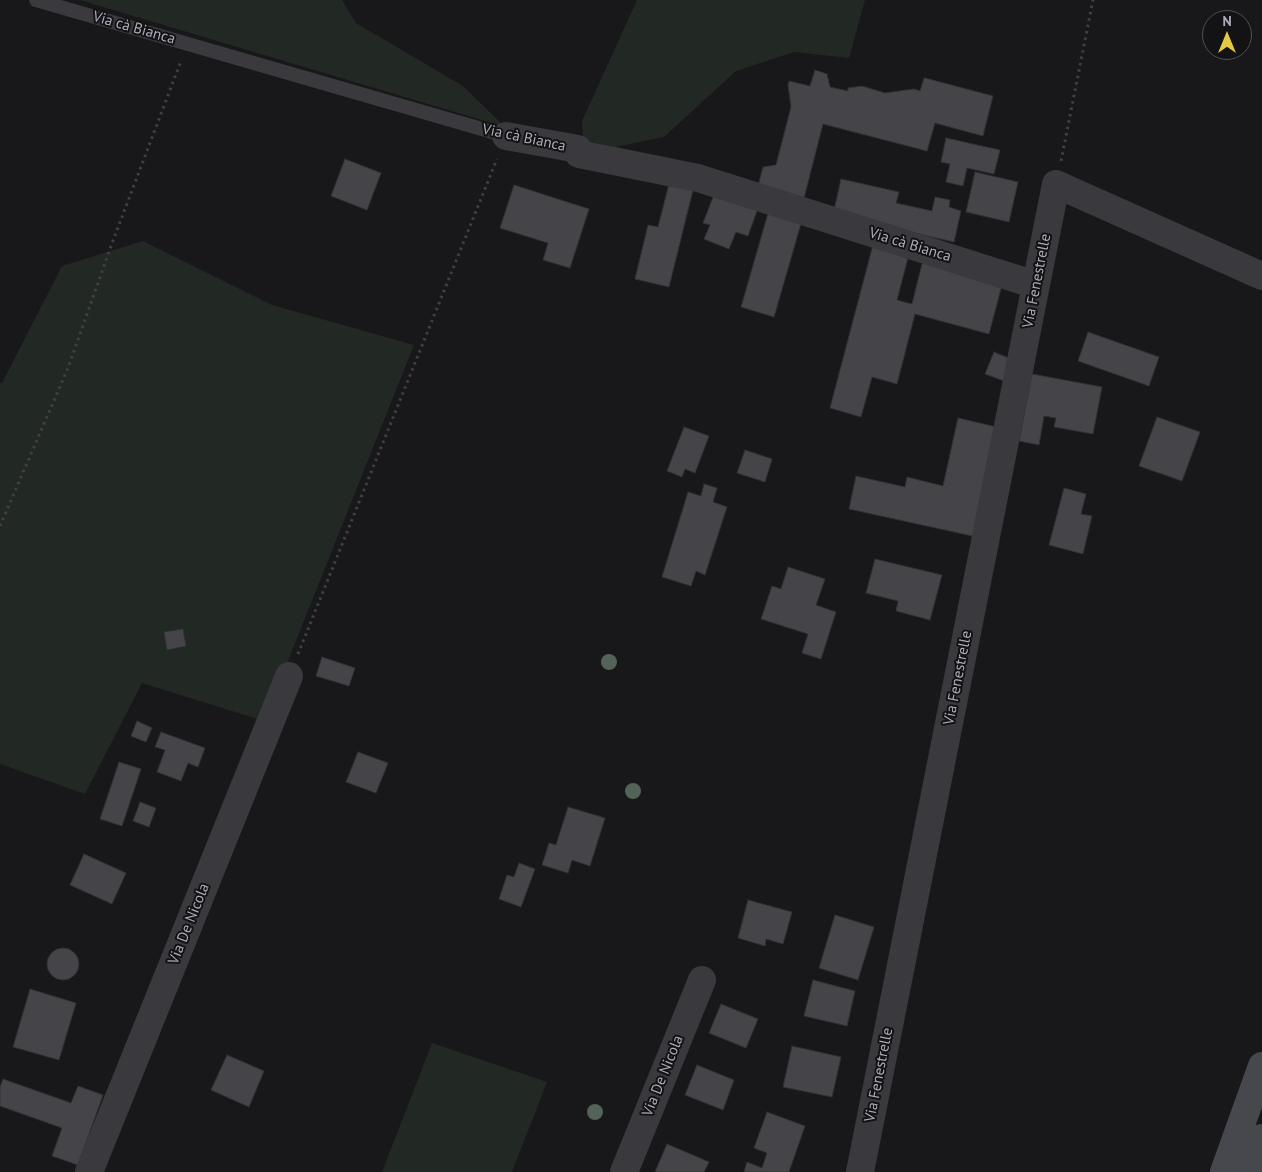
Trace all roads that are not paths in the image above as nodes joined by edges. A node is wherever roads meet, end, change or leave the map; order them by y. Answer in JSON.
{"nodes":[{"id":1,"x":36,"y":0,"type":"edge"},
{"id":2,"x":506,"y":136,"type":"joint"},
{"id":3,"x":1262,"y":276,"type":"edge"},
{"id":4,"x":1036,"y":285,"type":"junction"},
{"id":5,"x":289,"y":676,"type":"road end"},
{"id":6,"x":702,"y":980,"type":"dead end"},
{"id":7,"x":1262,"y":1066,"type":"edge"},
{"id":8,"x":1262,"y":1138,"type":"edge"},
{"id":9,"x":89,"y":1172,"type":"edge"},
{"id":10,"x":624,"y":1172,"type":"edge"},
{"id":11,"x":860,"y":1172,"type":"edge"},
{"id":12,"x":1224,"y":1172,"type":"edge"},
{"id":13,"x":1250,"y":1172,"type":"edge"}],
"edges":[{"from":1,"to":2,"type":"lane","name":"Via cà Bianca"},
{"from":2,"to":4,"type":"street","name":"Via cà Bianca"},
{"from":3,"to":4,"type":"street","name":"Via Fenestrelle"},
{"from":4,"to":11,"type":"street","name":"Via Fenestrelle"},
{"from":5,"to":9,"type":"street","name":"Via De Nicola"},
{"from":6,"to":10,"type":"street","name":"Via De Nicola"},
{"from":7,"to":12,"type":"main road"},
{"from":8,"to":13,"type":"main road"}]}
